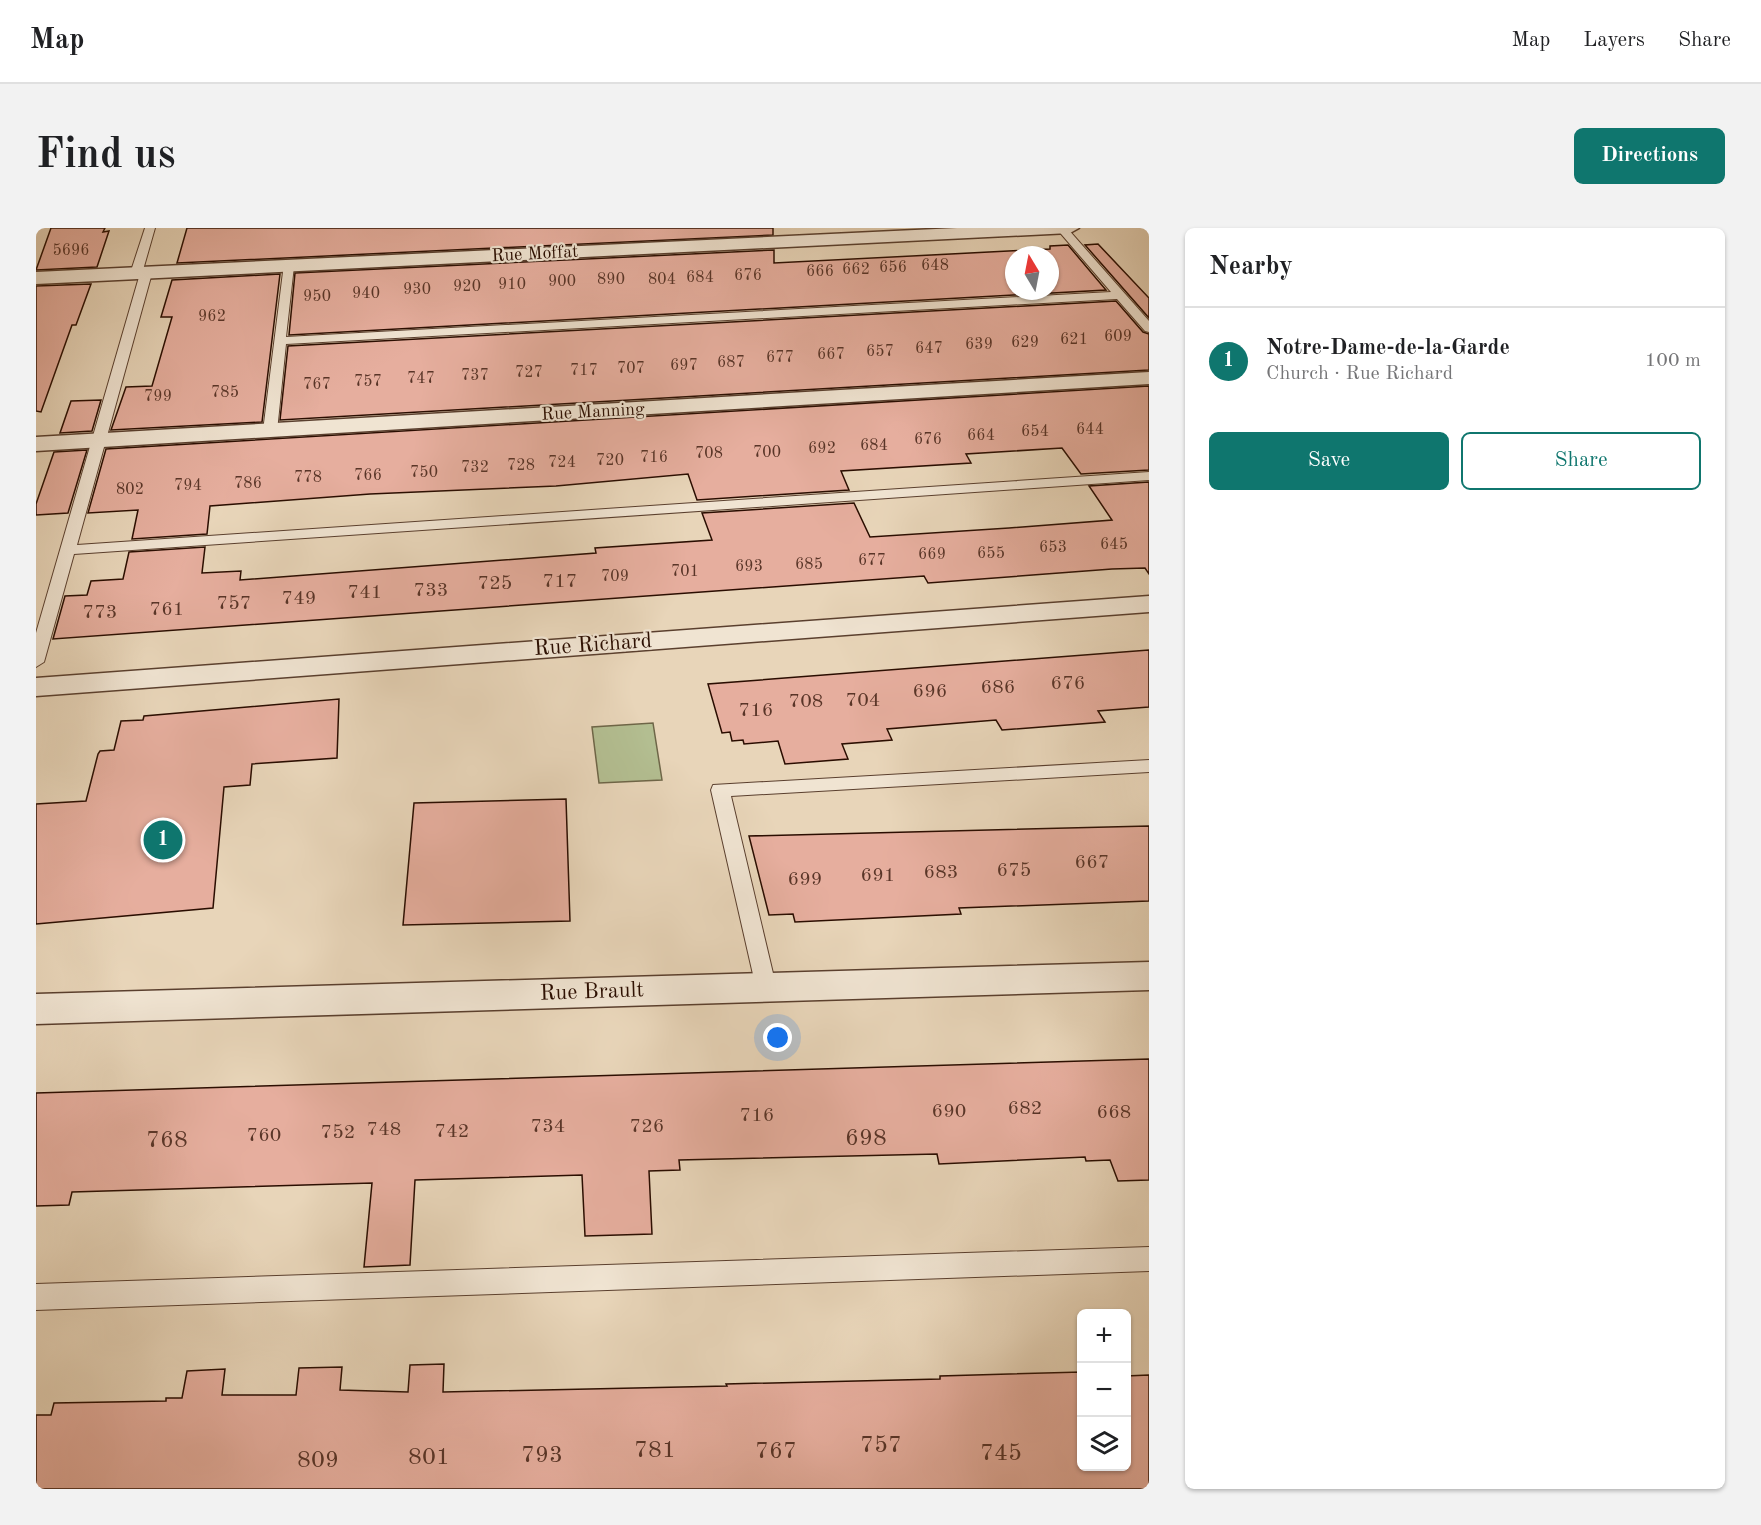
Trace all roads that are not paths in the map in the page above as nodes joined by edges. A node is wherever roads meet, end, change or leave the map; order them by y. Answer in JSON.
{"nodes":[{"id":1,"x":150,"y":228,"type":"edge"},
{"id":2,"x":1061,"y":228,"type":"edge"},
{"id":3,"x":1070,"y":228,"type":"edge"},
{"id":4,"x":288,"y":266,"type":"junction"},
{"id":5,"x":141,"y":274,"type":"junction"},
{"id":6,"x":36,"y":279,"type":"edge"},
{"id":7,"x":1119,"y":295,"type":"junction"},
{"id":8,"x":1149,"y":328,"type":"edge"},
{"id":9,"x":279,"y":341,"type":"junction"},
{"id":10,"x":1149,"y":378,"type":"edge"},
{"id":11,"x":270,"y":431,"type":"junction"},
{"id":12,"x":99,"y":441,"type":"junction"},
{"id":13,"x":36,"y":444,"type":"edge"},
{"id":14,"x":1149,"y":477,"type":"edge"},
{"id":15,"x":69,"y":550,"type":"junction"},
{"id":16,"x":1149,"y":604,"type":"edge"},
{"id":17,"x":36,"y":662,"type":"edge"},
{"id":18,"x":36,"y":687,"type":"edge"},
{"id":19,"x":1149,"y":766,"type":"edge"},
{"id":20,"x":1149,"y":976,"type":"edge"},
{"id":21,"x":765,"y":987,"type":"junction"},
{"id":22,"x":36,"y":1009,"type":"edge"},
{"id":23,"x":1149,"y":1259,"type":"edge"},
{"id":24,"x":36,"y":1297,"type":"edge"}],
"edges":[{"from":1,"to":5,"type":"lane"},
{"from":2,"to":3,"type":"street","name":"Rue Moffat"},
{"from":2,"to":4,"type":"street","name":"Rue Moffat"},
{"from":2,"to":7,"type":"lane"},
{"from":4,"to":5,"type":"street","name":"Rue Moffat"},
{"from":4,"to":9,"type":"lane"},
{"from":5,"to":6,"type":"street","name":"Rue Moffat"},
{"from":5,"to":12,"type":"lane"},
{"from":7,"to":8,"type":"lane"},
{"from":7,"to":9,"type":"lane"},
{"from":9,"to":11,"type":"lane"},
{"from":10,"to":11,"type":"street","name":"Rue Manning"},
{"from":11,"to":12,"type":"street","name":"Rue Manning"},
{"from":12,"to":13,"type":"street","name":"Rue Manning"},
{"from":12,"to":15,"type":"lane"},
{"from":14,"to":15,"type":"lane"},
{"from":15,"to":17,"type":"lane"},
{"from":16,"to":18,"type":"street","name":"Rue Richard"},
{"from":19,"to":21,"type":"lane"},
{"from":20,"to":21,"type":"street","name":"Rue Brault"},
{"from":21,"to":22,"type":"street","name":"Rue Brault"},
{"from":23,"to":24,"type":"lane"}]}
